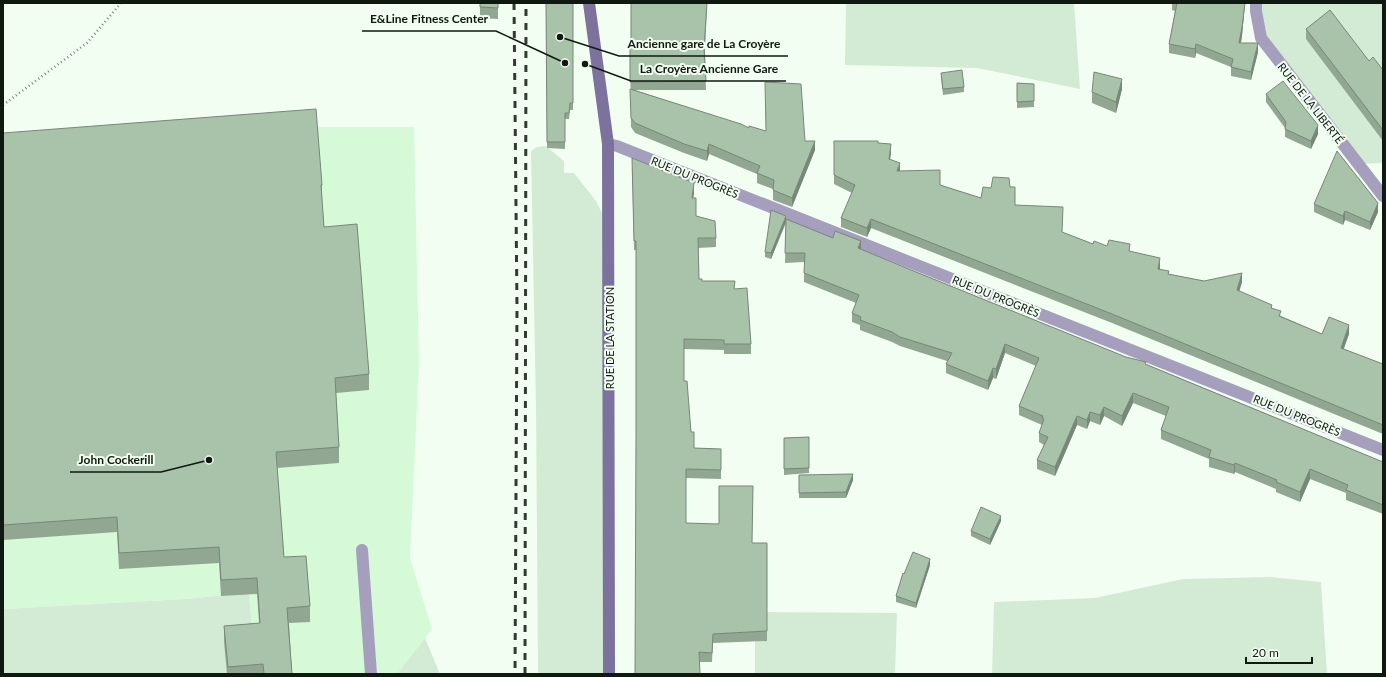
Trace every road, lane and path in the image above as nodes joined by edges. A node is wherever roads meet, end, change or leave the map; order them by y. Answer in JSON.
{"nodes":[{"id":1,"x":121,"y":3,"type":"edge"},
{"id":2,"x":589,"y":3,"type":"edge"},
{"id":3,"x":1256,"y":3,"type":"edge"},
{"id":4,"x":3,"y":105,"type":"edge"},
{"id":5,"x":608,"y":144,"type":"junction"},
{"id":6,"x":1383,"y":196,"type":"edge"},
{"id":7,"x":1383,"y":450,"type":"edge"},
{"id":8,"x":362,"y":550,"type":"dead end"},
{"id":9,"x":371,"y":674,"type":"edge"},
{"id":10,"x":609,"y":674,"type":"edge"}],
"edges":[{"from":1,"to":4,"type":"path"},
{"from":2,"to":5,"type":"street","name":"RUE DE LA STATION"},
{"from":3,"to":6,"type":"street","name":"RUE DE LA LIBERTÉ"},
{"from":5,"to":7,"type":"street","name":"RUE DU PROGRÈS"},
{"from":5,"to":10,"type":"street","name":"RUE DE LA STATION"},
{"from":8,"to":9,"type":"street"}]}
